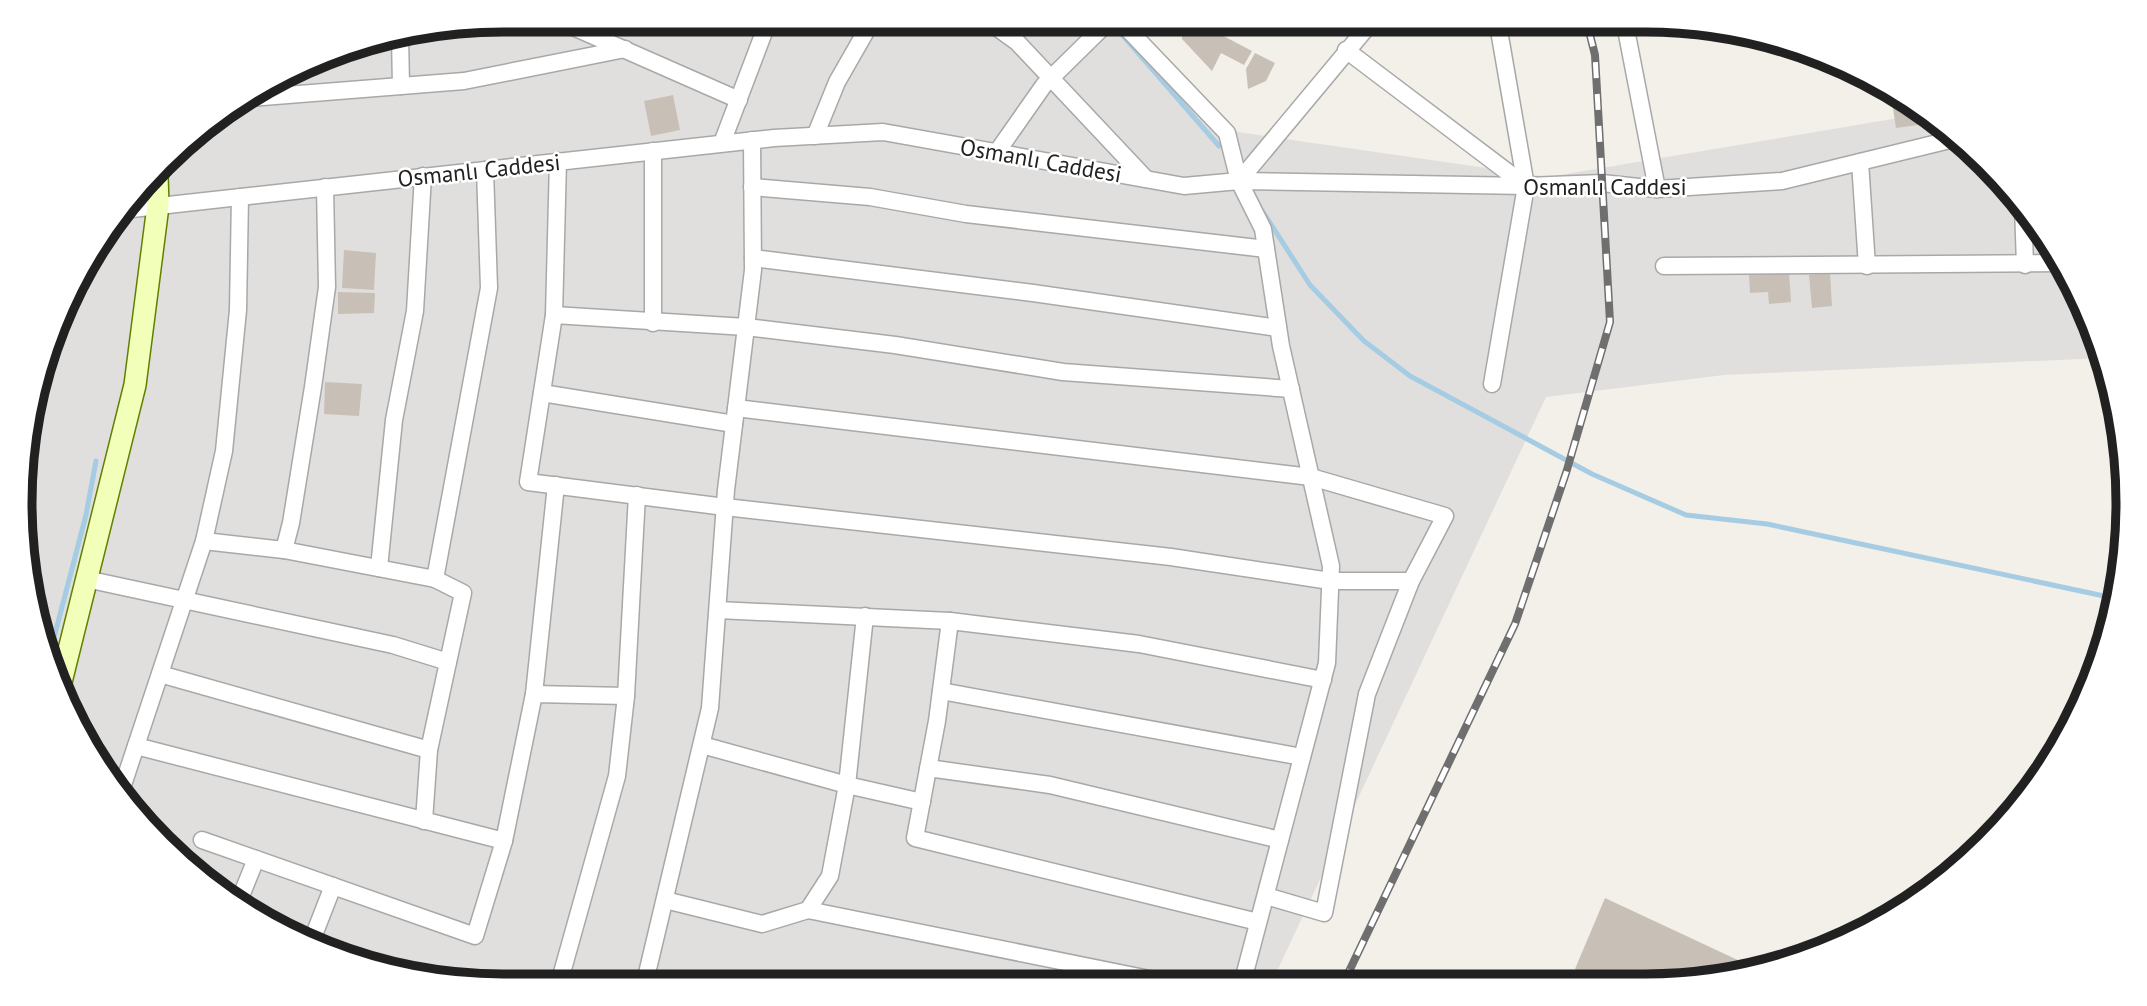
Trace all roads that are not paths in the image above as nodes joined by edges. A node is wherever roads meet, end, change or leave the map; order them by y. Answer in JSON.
{"nodes":[{"id":1,"x":585,"y":32,"type":"edge"},
{"id":2,"x":764,"y":32,"type":"edge"},
{"id":3,"x":866,"y":32,"type":"edge"},
{"id":4,"x":1003,"y":32,"type":"edge"},
{"id":5,"x":1098,"y":32,"type":"edge"},
{"id":6,"x":1130,"y":32,"type":"edge"},
{"id":7,"x":1362,"y":32,"type":"edge"},
{"id":8,"x":1499,"y":32,"type":"edge"},
{"id":9,"x":1627,"y":32,"type":"edge"},
{"id":10,"x":400,"y":44,"type":"edge"},
{"id":11,"x":625,"y":49,"type":"junction"},
{"id":12,"x":1346,"y":50,"type":"junction"},
{"id":13,"x":1052,"y":77,"type":"junction"},
{"id":14,"x":401,"y":86,"type":"junction"},
{"id":15,"x":266,"y":96,"type":"edge"},
{"id":16,"x":739,"y":100,"type":"junction"},
{"id":17,"x":815,"y":135,"type":"junction"},
{"id":18,"x":752,"y":140,"type":"junction"},
{"id":19,"x":1945,"y":141,"type":"edge"},
{"id":20,"x":722,"y":143,"type":"junction"},
{"id":21,"x":653,"y":151,"type":"junction"},
{"id":22,"x":997,"y":152,"type":"junction"},
{"id":23,"x":558,"y":162,"type":"junction"},
{"id":24,"x":1860,"y":162,"type":"junction"},
{"id":25,"x":485,"y":170,"type":"junction"},
{"id":26,"x":423,"y":177,"type":"junction"},
{"id":27,"x":1146,"y":179,"type":"junction"},
{"id":28,"x":1239,"y":181,"type":"junction"},
{"id":29,"x":157,"y":183,"type":"edge"},
{"id":30,"x":1526,"y":186,"type":"junction"},
{"id":31,"x":325,"y":187,"type":"junction"},
{"id":32,"x":752,"y":187,"type":"junction"},
{"id":33,"x":1657,"y":189,"type":"junction"},
{"id":34,"x":240,"y":197,"type":"junction"},
{"id":35,"x":158,"y":206,"type":"junction"},
{"id":36,"x":135,"y":209,"type":"edge"},
{"id":37,"x":2024,"y":224,"type":"edge"},
{"id":38,"x":1266,"y":249,"type":"junction"},
{"id":39,"x":753,"y":258,"type":"junction"},
{"id":40,"x":2050,"y":264,"type":"edge"},
{"id":41,"x":2025,"y":265,"type":"junction"},
{"id":42,"x":1664,"y":266,"type":"dead end"},
{"id":43,"x":1867,"y":266,"type":"junction"},
{"id":44,"x":554,"y":315,"type":"junction"},
{"id":45,"x":653,"y":323,"type":"junction"},
{"id":46,"x":746,"y":327,"type":"junction"},
{"id":47,"x":1278,"y":328,"type":"junction"},
{"id":48,"x":1492,"y":384,"type":"dead end"},
{"id":49,"x":1291,"y":389,"type":"junction"},
{"id":50,"x":542,"y":393,"type":"junction"},
{"id":51,"x":735,"y":416,"type":"junction"},
{"id":52,"x":1311,"y":477,"type":"junction"},
{"id":53,"x":556,"y":485,"type":"junction"},
{"id":54,"x":638,"y":495,"type":"junction"},
{"id":55,"x":725,"y":507,"type":"junction"},
{"id":56,"x":205,"y":541,"type":"junction"},
{"id":57,"x":284,"y":550,"type":"junction"},
{"id":58,"x":379,"y":568,"type":"junction"},
{"id":59,"x":86,"y":579,"type":"junction"},
{"id":60,"x":435,"y":579,"type":"junction"},
{"id":61,"x":1330,"y":581,"type":"junction"},
{"id":62,"x":1411,"y":581,"type":"junction"},
{"id":63,"x":184,"y":602,"type":"junction"},
{"id":64,"x":718,"y":610,"type":"junction"},
{"id":65,"x":865,"y":616,"type":"junction"},
{"id":66,"x":950,"y":621,"type":"junction"},
{"id":67,"x":447,"y":662,"type":"junction"},
{"id":68,"x":63,"y":673,"type":"edge"},
{"id":69,"x":160,"y":674,"type":"junction"},
{"id":70,"x":1323,"y":680,"type":"junction"},
{"id":71,"x":941,"y":691,"type":"junction"},
{"id":72,"x":534,"y":694,"type":"junction"},
{"id":73,"x":626,"y":696,"type":"junction"},
{"id":74,"x":702,"y":745,"type":"junction"},
{"id":75,"x":136,"y":746,"type":"junction"},
{"id":76,"x":429,"y":750,"type":"junction"},
{"id":77,"x":1302,"y":757,"type":"junction"},
{"id":78,"x":928,"y":768,"type":"junction"},
{"id":79,"x":124,"y":783,"type":"edge"},
{"id":80,"x":847,"y":785,"type":"junction"},
{"id":81,"x":922,"y":802,"type":"junction"},
{"id":82,"x":424,"y":821,"type":"junction"},
{"id":83,"x":202,"y":840,"type":"dead end"},
{"id":84,"x":1280,"y":841,"type":"junction"},
{"id":85,"x":504,"y":842,"type":"junction"},
{"id":86,"x":256,"y":859,"type":"junction"},
{"id":87,"x":332,"y":886,"type":"junction"},
{"id":88,"x":241,"y":895,"type":"edge"},
{"id":89,"x":1266,"y":896,"type":"junction"},
{"id":90,"x":665,"y":900,"type":"junction"},
{"id":91,"x":808,"y":910,"type":"junction"},
{"id":92,"x":1258,"y":922,"type":"junction"},
{"id":93,"x":314,"y":935,"type":"edge"},
{"id":94,"x":561,"y":974,"type":"edge"},
{"id":95,"x":651,"y":974,"type":"edge"},
{"id":96,"x":1125,"y":974,"type":"edge"},
{"id":97,"x":1245,"y":974,"type":"edge"}],
"edges":[{"from":1,"to":11,"type":"street"},
{"from":2,"to":16,"type":"street"},
{"from":3,"to":17,"type":"street"},
{"from":4,"to":13,"type":"street"},
{"from":5,"to":13,"type":"street"},
{"from":6,"to":28,"type":"street"},
{"from":7,"to":12,"type":"street"},
{"from":8,"to":30,"type":"street"},
{"from":9,"to":33,"type":"street"},
{"from":10,"to":14,"type":"street"},
{"from":11,"to":14,"type":"street"},
{"from":11,"to":16,"type":"street"},
{"from":12,"to":28,"type":"street"},
{"from":12,"to":30,"type":"street"},
{"from":13,"to":22,"type":"street"},
{"from":13,"to":27,"type":"street"},
{"from":14,"to":15,"type":"street"},
{"from":16,"to":20,"type":"street"},
{"from":17,"to":18,"type":"street","name":"Osmanlı Caddesi"},
{"from":17,"to":22,"type":"street","name":"Osmanlı Caddesi"},
{"from":18,"to":20,"type":"street","name":"Osmanlı Caddesi"},
{"from":18,"to":32,"type":"street"},
{"from":19,"to":24,"type":"street","name":"Osmanlı Caddesi"},
{"from":20,"to":21,"type":"street","name":"Osmanlı Caddesi"},
{"from":21,"to":23,"type":"street","name":"Osmanlı Caddesi"},
{"from":21,"to":45,"type":"street"},
{"from":22,"to":27,"type":"street","name":"Osmanlı Caddesi"},
{"from":23,"to":25,"type":"street","name":"Osmanlı Caddesi"},
{"from":23,"to":44,"type":"street"},
{"from":24,"to":33,"type":"street","name":"Osmanlı Caddesi"},
{"from":24,"to":43,"type":"street"},
{"from":25,"to":26,"type":"street","name":"Osmanlı Caddesi"},
{"from":25,"to":60,"type":"street"},
{"from":26,"to":31,"type":"street","name":"Osmanlı Caddesi"},
{"from":26,"to":58,"type":"street"},
{"from":27,"to":28,"type":"street","name":"Osmanlı Caddesi"},
{"from":28,"to":30,"type":"street","name":"Osmanlı Caddesi"},
{"from":28,"to":38,"type":"street"},
{"from":29,"to":35,"type":"street"},
{"from":30,"to":33,"type":"street","name":"Osmanlı Caddesi"},
{"from":30,"to":48,"type":"street"},
{"from":31,"to":34,"type":"street","name":"Osmanlı Caddesi"},
{"from":31,"to":57,"type":"street"},
{"from":32,"to":38,"type":"street"},
{"from":32,"to":39,"type":"street"},
{"from":34,"to":35,"type":"street","name":"Osmanlı Caddesi"},
{"from":34,"to":56,"type":"street"},
{"from":35,"to":36,"type":"street","name":"Osmanlı Caddesi"},
{"from":35,"to":59,"type":"street"},
{"from":37,"to":41,"type":"street"},
{"from":38,"to":47,"type":"street"},
{"from":39,"to":46,"type":"street"},
{"from":39,"to":47,"type":"street"},
{"from":40,"to":41,"type":"street"},
{"from":41,"to":43,"type":"street"},
{"from":42,"to":43,"type":"street"},
{"from":44,"to":45,"type":"street"},
{"from":44,"to":50,"type":"street"},
{"from":45,"to":46,"type":"street"},
{"from":46,"to":49,"type":"street"},
{"from":46,"to":51,"type":"street"},
{"from":47,"to":49,"type":"street"},
{"from":49,"to":52,"type":"street"},
{"from":50,"to":51,"type":"street"},
{"from":50,"to":53,"type":"street"},
{"from":51,"to":52,"type":"street"},
{"from":51,"to":55,"type":"street"},
{"from":52,"to":61,"type":"street"},
{"from":52,"to":62,"type":"street"},
{"from":53,"to":54,"type":"street"},
{"from":53,"to":72,"type":"street"},
{"from":54,"to":55,"type":"street"},
{"from":54,"to":73,"type":"street"},
{"from":55,"to":61,"type":"street"},
{"from":55,"to":64,"type":"street"},
{"from":56,"to":57,"type":"street"},
{"from":56,"to":63,"type":"street"},
{"from":57,"to":58,"type":"street"},
{"from":58,"to":60,"type":"street"},
{"from":59,"to":63,"type":"street"},
{"from":59,"to":68,"type":"street"},
{"from":60,"to":67,"type":"street"},
{"from":61,"to":62,"type":"street"},
{"from":61,"to":70,"type":"street"},
{"from":62,"to":89,"type":"street"},
{"from":63,"to":67,"type":"street"},
{"from":63,"to":69,"type":"street"},
{"from":64,"to":65,"type":"street"},
{"from":64,"to":74,"type":"street"},
{"from":65,"to":66,"type":"street"},
{"from":65,"to":80,"type":"street"},
{"from":66,"to":70,"type":"street"},
{"from":66,"to":71,"type":"street"},
{"from":67,"to":76,"type":"street"},
{"from":69,"to":75,"type":"street"},
{"from":69,"to":76,"type":"street"},
{"from":70,"to":77,"type":"street"},
{"from":71,"to":77,"type":"street"},
{"from":71,"to":78,"type":"street"},
{"from":72,"to":73,"type":"street"},
{"from":72,"to":85,"type":"street"},
{"from":73,"to":94,"type":"street"},
{"from":74,"to":80,"type":"street"},
{"from":74,"to":90,"type":"street"},
{"from":75,"to":79,"type":"street"},
{"from":75,"to":82,"type":"street"},
{"from":76,"to":82,"type":"street"},
{"from":77,"to":84,"type":"street"},
{"from":78,"to":81,"type":"street"},
{"from":78,"to":84,"type":"street"},
{"from":80,"to":81,"type":"street"},
{"from":80,"to":91,"type":"street"},
{"from":81,"to":92,"type":"street"},
{"from":82,"to":85,"type":"street"},
{"from":83,"to":86,"type":"street"},
{"from":84,"to":89,"type":"street"},
{"from":85,"to":87,"type":"street"},
{"from":86,"to":87,"type":"street"},
{"from":86,"to":88,"type":"street"},
{"from":87,"to":93,"type":"street"},
{"from":89,"to":92,"type":"street"},
{"from":90,"to":91,"type":"street"},
{"from":90,"to":95,"type":"street"},
{"from":91,"to":96,"type":"street"},
{"from":92,"to":97,"type":"street"}]}
